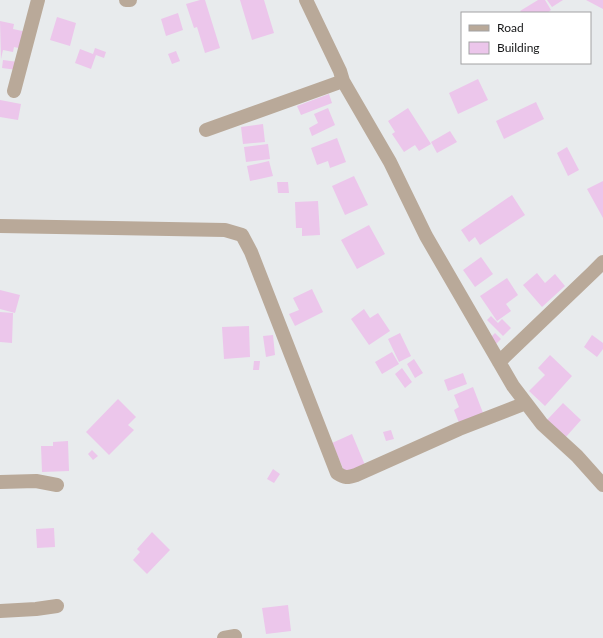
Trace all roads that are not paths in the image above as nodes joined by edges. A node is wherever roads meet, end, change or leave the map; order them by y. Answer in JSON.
{"nodes":[{"id":1,"x":38,"y":0,"type":"edge"},
{"id":2,"x":126,"y":0,"type":"edge"},
{"id":3,"x":130,"y":0,"type":"edge"},
{"id":4,"x":306,"y":0,"type":"edge"},
{"id":5,"x":343,"y":82,"type":"junction"},
{"id":6,"x":14,"y":91,"type":"dead end"},
{"id":7,"x":206,"y":130,"type":"dead end"},
{"id":8,"x":0,"y":226,"type":"edge"},
{"id":9,"x":603,"y":262,"type":"edge"},
{"id":10,"x":499,"y":362,"type":"junction"},
{"id":11,"x":526,"y":403,"type":"junction"},
{"id":12,"x":0,"y":482,"type":"edge"},
{"id":13,"x":57,"y":485,"type":"dead end"},
{"id":14,"x":603,"y":485,"type":"edge"},
{"id":15,"x":57,"y":606,"type":"dead end"},
{"id":16,"x":0,"y":611,"type":"edge"}],
"edges":[{"from":1,"to":6,"type":"street"},
{"from":2,"to":3,"type":"street"},
{"from":4,"to":5,"type":"street"},
{"from":5,"to":7,"type":"street"},
{"from":5,"to":10,"type":"street"},
{"from":8,"to":11,"type":"street"},
{"from":9,"to":10,"type":"street"},
{"from":10,"to":11,"type":"street"},
{"from":11,"to":14,"type":"street"},
{"from":12,"to":13,"type":"street"},
{"from":15,"to":16,"type":"street"}]}
